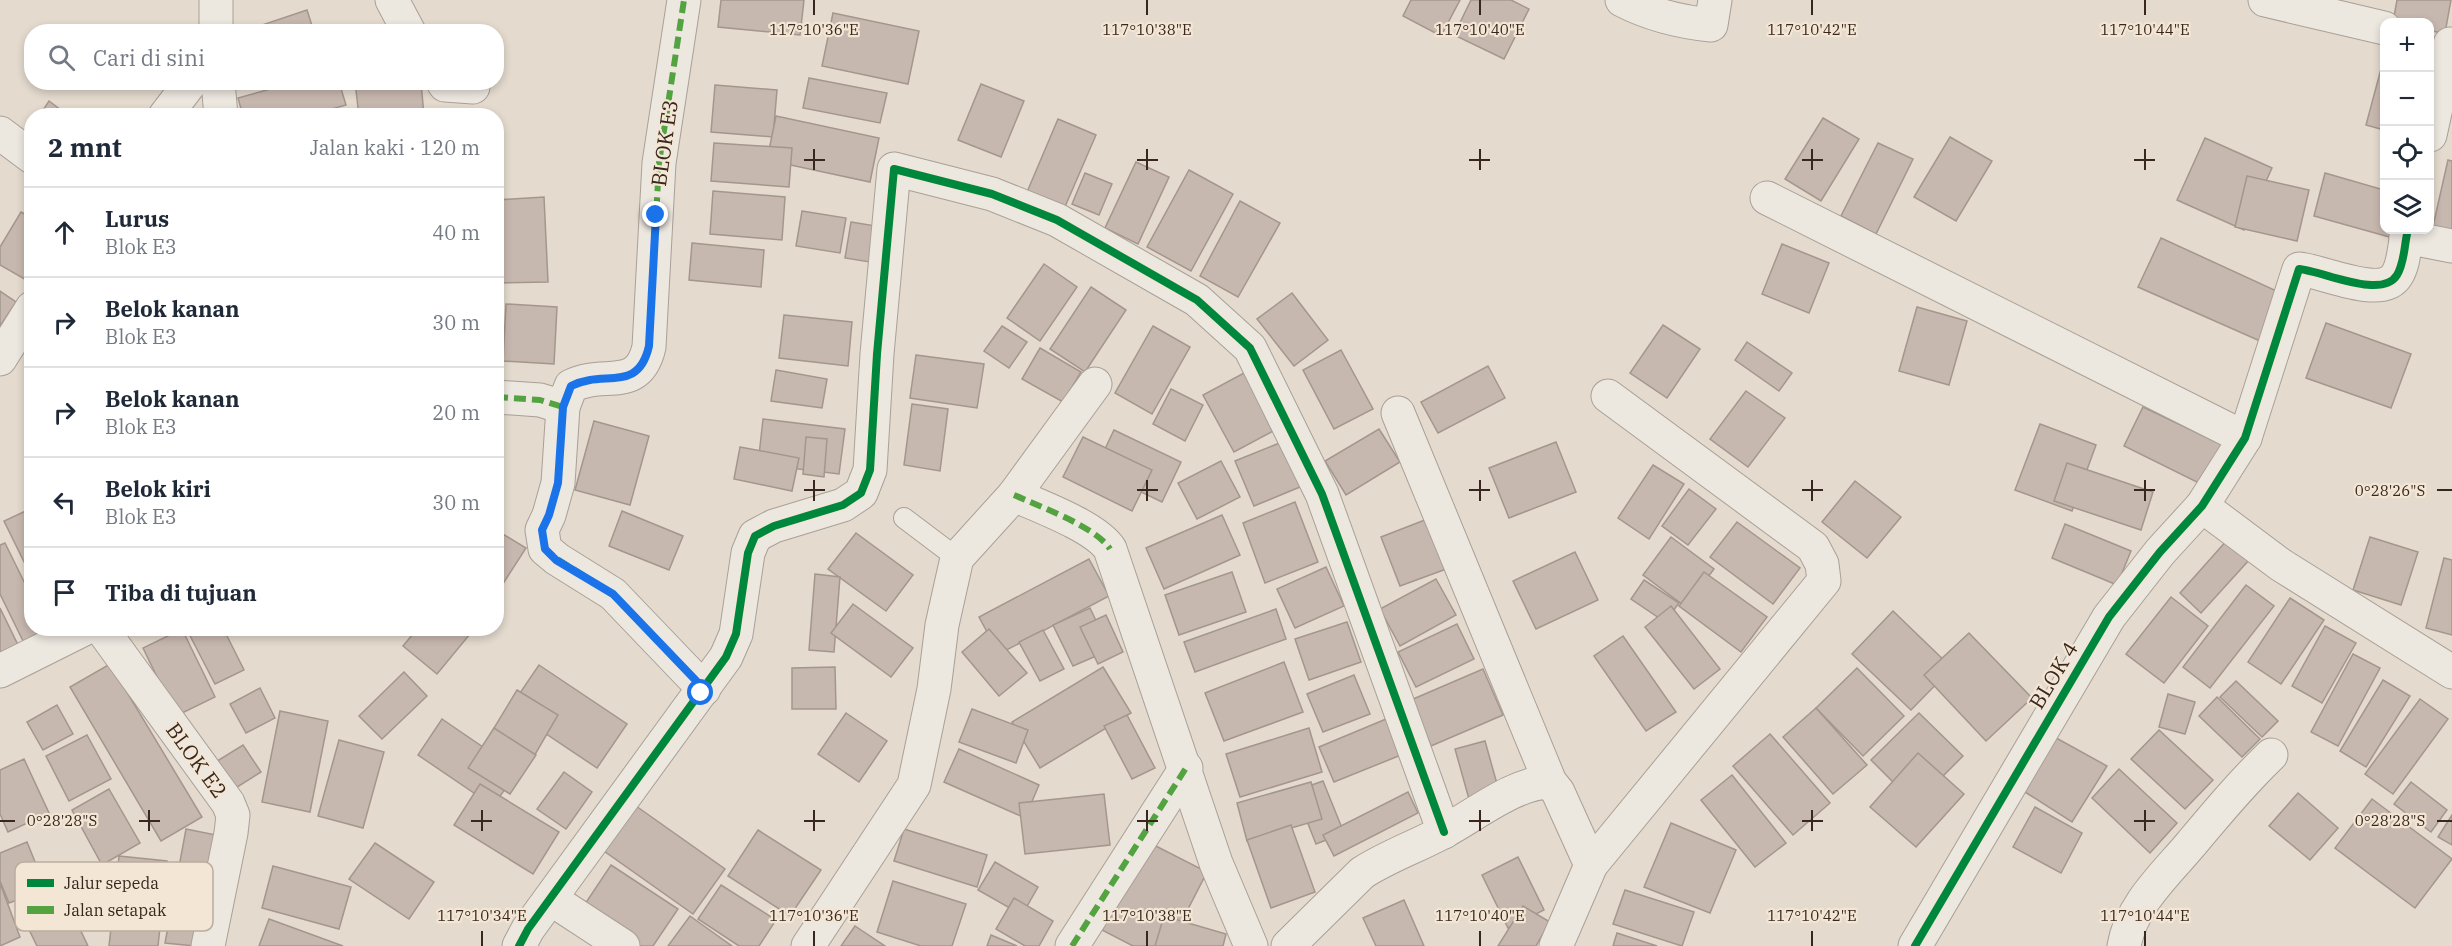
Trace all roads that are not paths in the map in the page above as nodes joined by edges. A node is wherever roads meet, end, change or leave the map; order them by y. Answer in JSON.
{"nodes":[{"id":1,"x":216,"y":0,"type":"edge"},
{"id":2,"x":392,"y":0,"type":"edge"},
{"id":3,"x":684,"y":0,"type":"edge"},
{"id":4,"x":1622,"y":0,"type":"edge"},
{"id":5,"x":1715,"y":0,"type":"edge"},
{"id":6,"x":2265,"y":0,"type":"edge"},
{"id":7,"x":216,"y":24,"type":"edge"},
{"id":8,"x":406,"y":24,"type":"edge"},
{"id":9,"x":2380,"y":27,"type":"edge"},
{"id":10,"x":2444,"y":42,"type":"edge"},
{"id":11,"x":185,"y":90,"type":"edge"},
{"id":12,"x":219,"y":90,"type":"edge"},
{"id":13,"x":171,"y":108,"type":"edge"},
{"id":14,"x":220,"y":108,"type":"edge"},
{"id":15,"x":2431,"y":126,"type":"edge"},
{"id":16,"x":0,"y":133,"type":"edge"},
{"id":17,"x":24,"y":152,"type":"edge"},
{"id":18,"x":1767,"y":198,"type":"dead end"},
{"id":19,"x":2407,"y":234,"type":"edge"},
{"id":20,"x":2410,"y":234,"type":"edge"},
{"id":21,"x":2452,"y":246,"type":"edge"},
{"id":22,"x":24,"y":321,"type":"edge"},
{"id":23,"x":0,"y":359,"type":"edge"},
{"id":24,"x":1095,"y":384,"type":"dead end"},
{"id":25,"x":1608,"y":396,"type":"dead end"},
{"id":26,"x":504,"y":398,"type":"edge"},
{"id":27,"x":563,"y":407,"type":"junction"},
{"id":28,"x":1398,"y":412,"type":"dead end"},
{"id":29,"x":2245,"y":438,"type":"junction"},
{"id":30,"x":1014,"y":495,"type":"junction"},
{"id":31,"x":2202,"y":507,"type":"junction"},
{"id":32,"x":904,"y":518,"type":"dead end"},
{"id":33,"x":957,"y":558,"type":"junction"},
{"id":34,"x":70,"y":636,"type":"edge"},
{"id":35,"x":107,"y":636,"type":"edge"},
{"id":36,"x":0,"y":671,"type":"edge"},
{"id":37,"x":2452,"y":672,"type":"edge"},
{"id":38,"x":704,"y":689,"type":"junction"},
{"id":39,"x":2271,"y":755,"type":"dead end"},
{"id":40,"x":1186,"y":768,"type":"junction"},
{"id":41,"x":1550,"y":782,"type":"junction"},
{"id":42,"x":1444,"y":832,"type":"junction"},
{"id":43,"x":1590,"y":865,"type":"junction"},
{"id":44,"x":550,"y":899,"type":"junction"},
{"id":45,"x":213,"y":921,"type":"edge"},
{"id":46,"x":211,"y":931,"type":"edge"},
{"id":47,"x":524,"y":938,"type":"edge"},
{"id":48,"x":208,"y":946,"type":"edge"},
{"id":49,"x":623,"y":946,"type":"edge"},
{"id":50,"x":808,"y":946,"type":"edge"},
{"id":51,"x":1072,"y":946,"type":"edge"},
{"id":52,"x":1251,"y":946,"type":"edge"},
{"id":53,"x":1288,"y":946,"type":"edge"},
{"id":54,"x":1556,"y":946,"type":"edge"},
{"id":55,"x":1915,"y":946,"type":"edge"},
{"id":56,"x":2124,"y":946,"type":"edge"}],
"edges":[{"from":1,"to":7,"type":"street"},
{"from":2,"to":8,"type":"street"},
{"from":3,"to":27,"type":"street","name":"BLOK E3"},
{"from":4,"to":5,"type":"street"},
{"from":6,"to":9,"type":"street"},
{"from":10,"to":15,"type":"street"},
{"from":11,"to":13,"type":"street"},
{"from":12,"to":14,"type":"street"},
{"from":16,"to":17,"type":"street"},
{"from":18,"to":29,"type":"street"},
{"from":19,"to":29,"type":"street","name":"BLOK 4"},
{"from":20,"to":21,"type":"street"},
{"from":22,"to":23,"type":"street"},
{"from":24,"to":30,"type":"street"},
{"from":25,"to":43,"type":"street"},
{"from":26,"to":27,"type":"street"},
{"from":27,"to":38,"type":"street","name":"BLOK E3"},
{"from":28,"to":41,"type":"street"},
{"from":29,"to":31,"type":"street","name":"BLOK 4"},
{"from":30,"to":33,"type":"street"},
{"from":30,"to":40,"type":"street"},
{"from":31,"to":37,"type":"street"},
{"from":31,"to":55,"type":"street","name":"BLOK 4"},
{"from":32,"to":33,"type":"lane"},
{"from":33,"to":50,"type":"street"},
{"from":34,"to":36,"type":"street"},
{"from":35,"to":45,"type":"street","name":"BLOK E2"},
{"from":38,"to":42,"type":"street"},
{"from":38,"to":44,"type":"street"},
{"from":39,"to":56,"type":"street"},
{"from":40,"to":51,"type":"street"},
{"from":40,"to":52,"type":"street"},
{"from":41,"to":42,"type":"street"},
{"from":41,"to":43,"type":"street"},
{"from":42,"to":53,"type":"street"},
{"from":43,"to":54,"type":"street"},
{"from":44,"to":47,"type":"street"},
{"from":44,"to":49,"type":"street"},
{"from":46,"to":48,"type":"street","name":"BLOK E2"}]}
